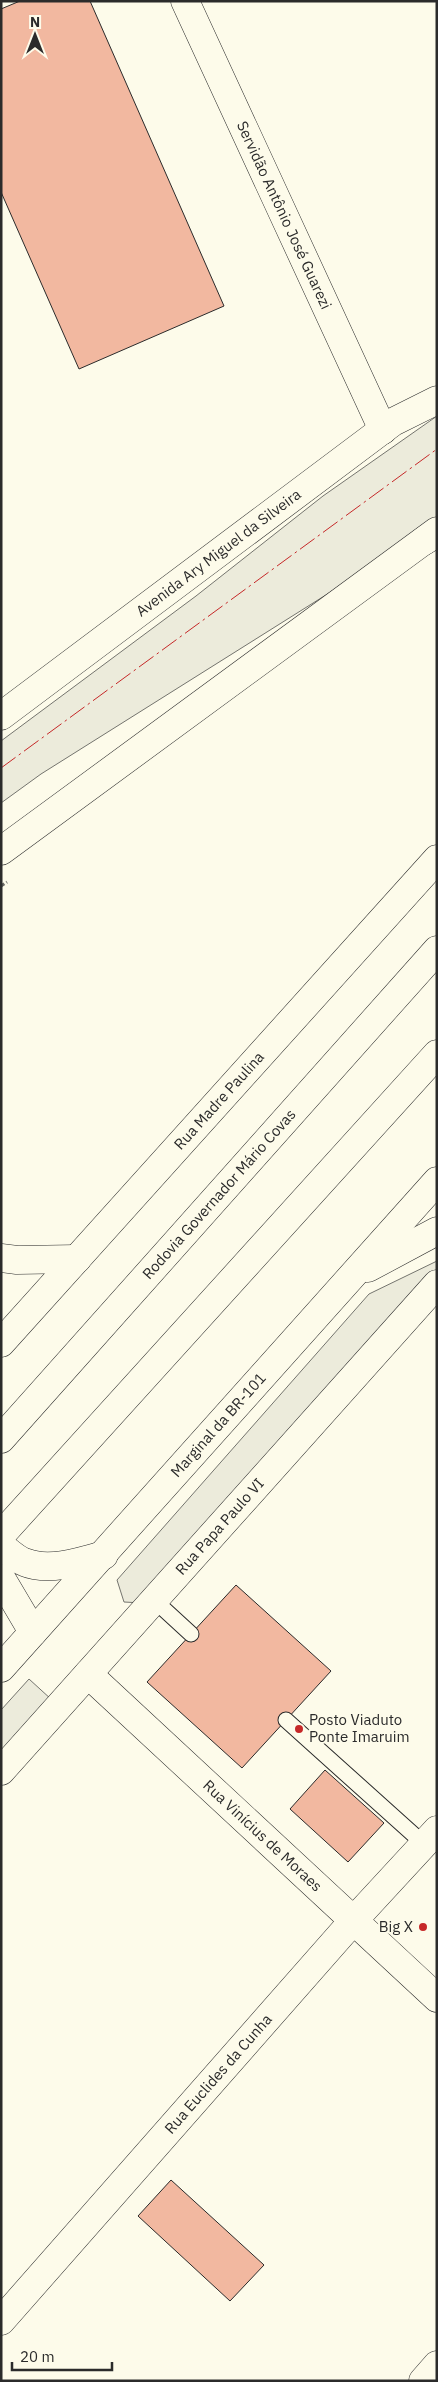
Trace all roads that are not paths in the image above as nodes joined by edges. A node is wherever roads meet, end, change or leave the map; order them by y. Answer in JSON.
{"nodes":[{"id":1,"x":185,"y":1,"type":"edge"},
{"id":2,"x":437,"y":389,"type":"edge"},
{"id":3,"x":437,"y":400,"type":"edge"},
{"id":4,"x":388,"y":426,"type":"junction"},
{"id":5,"x":432,"y":535,"type":"edge"},
{"id":6,"x":1,"y":716,"type":"edge"},
{"id":7,"x":1,"y":851,"type":"edge"},
{"id":8,"x":437,"y":859,"type":"edge"},
{"id":9,"x":437,"y":950,"type":"edge"},
{"id":10,"x":437,"y":1054,"type":"edge"},
{"id":11,"x":437,"y":1181,"type":"edge"},
{"id":12,"x":437,"y":1231,"type":"edge"},
{"id":13,"x":1,"y":1258,"type":"edge"},
{"id":14,"x":77,"y":1260,"type":"junction"},
{"id":15,"x":351,"y":1277,"type":"junction"},
{"id":16,"x":437,"y":1284,"type":"edge"},
{"id":17,"x":1,"y":1343,"type":"edge"},
{"id":18,"x":1,"y":1439,"type":"edge"},
{"id":19,"x":1,"y":1535,"type":"edge"},
{"id":20,"x":1,"y":1546,"type":"edge"},
{"id":21,"x":104,"y":1555,"type":"junction"},
{"id":22,"x":1,"y":1578,"type":"edge"},
{"id":23,"x":154,"y":1600,"type":"junction"},
{"id":24,"x":33,"y":1632,"type":"junction"},
{"id":25,"x":191,"y":1634,"type":"dead end"},
{"id":26,"x":1,"y":1668,"type":"edge"},
{"id":27,"x":88,"y":1674,"type":"junction"},
{"id":28,"x":286,"y":1720,"type":"dead end"},
{"id":29,"x":1,"y":1771,"type":"edge"},
{"id":30,"x":430,"y":1837,"type":"edge"},
{"id":31,"x":353,"y":1921,"type":"junction"},
{"id":32,"x":437,"y":1998,"type":"edge"},
{"id":33,"x":1,"y":2321,"type":"edge"},
{"id":34,"x":437,"y":2366,"type":"edge"},
{"id":35,"x":423,"y":2381,"type":"edge"}],
"edges":[{"from":1,"to":4,"type":"main road","name":"Servidão Antônio José Guarezi"},
{"from":2,"to":4,"type":"main road","name":"Avenida Ary Miguel da Silveira"},
{"from":3,"to":4,"type":"main road"},
{"from":4,"to":6,"type":"main road","name":"Avenida Ary Miguel da Silveira"},
{"from":5,"to":7,"type":"main road"},
{"from":8,"to":14,"type":"main road","name":"Rua Madre Paulina"},
{"from":9,"to":18,"type":"main road","name":"Rodovia Governador Mário Covas"},
{"from":10,"to":19,"type":"main road"},
{"from":11,"to":15,"type":"main road","name":"Marginal da BR-101"},
{"from":12,"to":15,"type":"main road"},
{"from":13,"to":14,"type":"main road"},
{"from":14,"to":17,"type":"main road","name":"Rua Madre Paulina"},
{"from":15,"to":21,"type":"main road","name":"Marginal da BR-101"},
{"from":16,"to":23,"type":"main road","name":"Rua Papa Paulo VI"},
{"from":20,"to":21,"type":"main road"},
{"from":21,"to":24,"type":"main road","name":"Marginal da BR-101"},
{"from":22,"to":24,"type":"main road"},
{"from":23,"to":25,"type":"lane"},
{"from":23,"to":27,"type":"main road","name":"Rua Papa Paulo VI"},
{"from":24,"to":26,"type":"main road","name":"Marginal da BR-101"},
{"from":27,"to":29,"type":"main road","name":"Rua Papa Paulo VI"},
{"from":27,"to":31,"type":"main road","name":"Rua Vinícius de Moraes"},
{"from":28,"to":30,"type":"lane"},
{"from":30,"to":31,"type":"main road","name":"Rua Euclides da Cunha"},
{"from":31,"to":32,"type":"main road","name":"Rua Vinícius de Moraes"},
{"from":31,"to":33,"type":"main road","name":"Rua Euclides da Cunha"},
{"from":34,"to":35,"type":"main road"}]}
